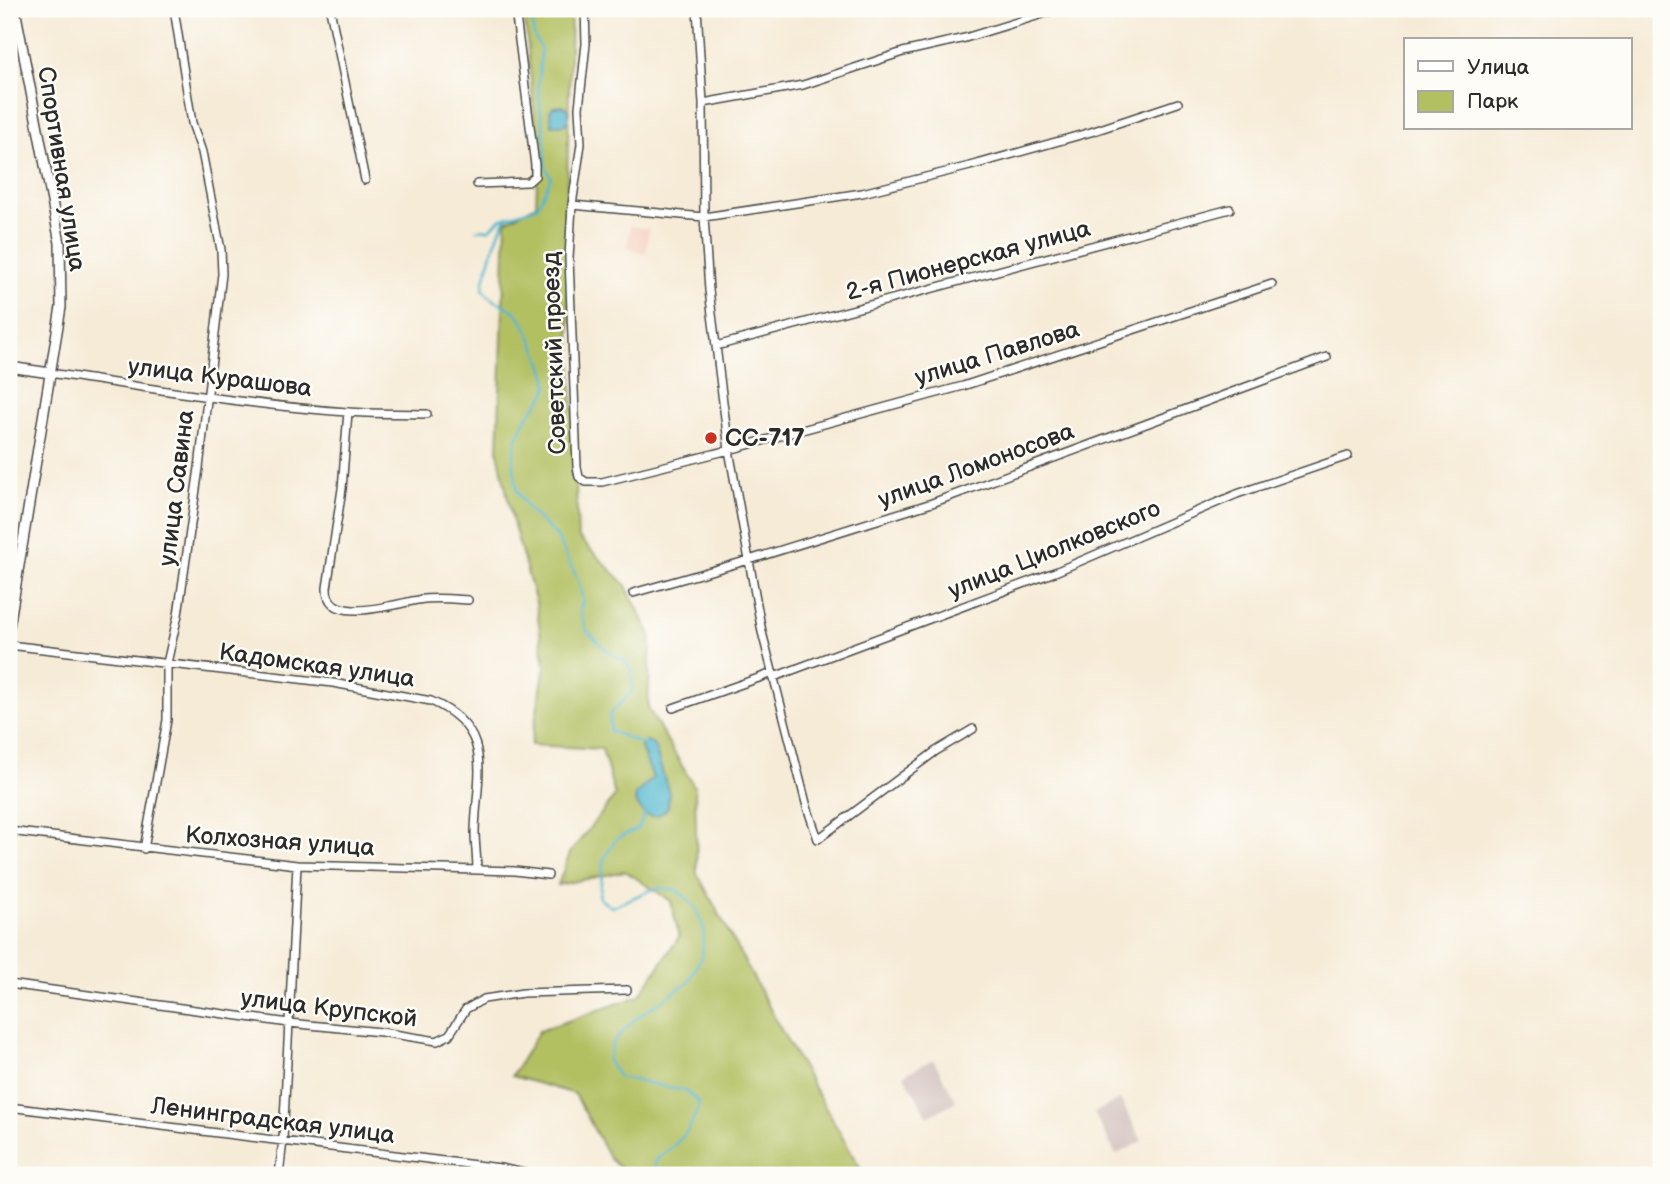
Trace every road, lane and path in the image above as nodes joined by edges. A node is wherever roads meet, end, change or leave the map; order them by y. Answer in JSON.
{"nodes":[{"id":1,"x":15,"y":9,"type":"edge"},
{"id":2,"x":174,"y":9,"type":"edge"},
{"id":3,"x":330,"y":9,"type":"edge"},
{"id":4,"x":515,"y":9,"type":"edge"},
{"id":5,"x":584,"y":9,"type":"edge"},
{"id":6,"x":697,"y":9,"type":"edge"},
{"id":7,"x":1059,"y":9,"type":"edge"},
{"id":8,"x":703,"y":103,"type":"junction"},
{"id":9,"x":1178,"y":103,"type":"dead end"},
{"id":10,"x":365,"y":180,"type":"dead end"},
{"id":11,"x":477,"y":184,"type":"dead end"},
{"id":12,"x":572,"y":205,"type":"junction"},
{"id":13,"x":1230,"y":209,"type":"dead end"},
{"id":14,"x":704,"y":217,"type":"junction"},
{"id":15,"x":1272,"y":284,"type":"dead end"},
{"id":16,"x":716,"y":346,"type":"junction"},
{"id":17,"x":1327,"y":357,"type":"dead end"},
{"id":18,"x":9,"y":367,"type":"edge"},
{"id":19,"x":50,"y":373,"type":"junction"},
{"id":20,"x":207,"y":397,"type":"junction"},
{"id":21,"x":348,"y":412,"type":"junction"},
{"id":22,"x":427,"y":414,"type":"dead end"},
{"id":23,"x":730,"y":450,"type":"junction"},
{"id":24,"x":1348,"y":456,"type":"dead end"},
{"id":25,"x":749,"y":560,"type":"junction"},
{"id":26,"x":633,"y":593,"type":"dead end"},
{"id":27,"x":468,"y":600,"type":"dead end"},
{"id":28,"x":9,"y":626,"type":"edge"},
{"id":29,"x":9,"y":645,"type":"edge"},
{"id":30,"x":167,"y":663,"type":"junction"},
{"id":31,"x":774,"y":675,"type":"junction"},
{"id":32,"x":673,"y":708,"type":"dead end"},
{"id":33,"x":973,"y":729,"type":"dead end"},
{"id":34,"x":9,"y":831,"type":"edge"},
{"id":35,"x":144,"y":849,"type":"junction"},
{"id":36,"x":297,"y":866,"type":"junction"},
{"id":37,"x":477,"y":870,"type":"junction"},
{"id":38,"x":548,"y":875,"type":"dead end"},
{"id":39,"x":9,"y":984,"type":"edge"},
{"id":40,"x":628,"y":990,"type":"dead end"},
{"id":41,"x":289,"y":1023,"type":"junction"},
{"id":42,"x":9,"y":1107,"type":"edge"},
{"id":43,"x":283,"y":1140,"type":"junction"},
{"id":44,"x":279,"y":1175,"type":"edge"},
{"id":45,"x":533,"y":1175,"type":"edge"}],
"edges":[{"from":1,"to":19,"type":"street","name":"Спортивная улица"},
{"from":2,"to":20,"type":"street","name":"улица Савина"},
{"from":3,"to":10,"type":"street"},
{"from":4,"to":11,"type":"street"},
{"from":5,"to":12,"type":"street"},
{"from":6,"to":8,"type":"street"},
{"from":7,"to":8,"type":"street"},
{"from":8,"to":14,"type":"street"},
{"from":9,"to":14,"type":"street"},
{"from":12,"to":14,"type":"street"},
{"from":12,"to":23,"type":"street","name":"Советский проезд"},
{"from":13,"to":16,"type":"street","name":"2-я Пионерская улица"},
{"from":14,"to":16,"type":"street"},
{"from":15,"to":23,"type":"street","name":"улица Павлова"},
{"from":16,"to":23,"type":"street"},
{"from":17,"to":25,"type":"street","name":"улица Ломоносова"},
{"from":18,"to":19,"type":"street","name":"улица Курашова"},
{"from":19,"to":20,"type":"street","name":"улица Курашова"},
{"from":19,"to":28,"type":"street","name":"Спортивная улица"},
{"from":20,"to":21,"type":"street","name":"улица Курашова"},
{"from":20,"to":30,"type":"street","name":"улица Савина"},
{"from":21,"to":22,"type":"street","name":"улица Курашова"},
{"from":21,"to":27,"type":"street"},
{"from":23,"to":25,"type":"street"},
{"from":24,"to":31,"type":"street","name":"улица Циолковского"},
{"from":25,"to":26,"type":"street","name":"улица Ломоносова"},
{"from":25,"to":31,"type":"street"},
{"from":29,"to":30,"type":"street","name":"Кадомская улица"},
{"from":30,"to":35,"type":"street","name":"улица Савина"},
{"from":30,"to":37,"type":"street","name":"Кадомская улица"},
{"from":31,"to":32,"type":"street","name":"улица Циолковского"},
{"from":31,"to":33,"type":"street"},
{"from":34,"to":35,"type":"street","name":"Колхозная улица"},
{"from":35,"to":36,"type":"street","name":"Колхозная улица"},
{"from":36,"to":37,"type":"street","name":"Колхозная улица"},
{"from":36,"to":41,"type":"street"},
{"from":37,"to":38,"type":"street","name":"Колхозная улица"},
{"from":39,"to":41,"type":"street","name":"улица Крупской"},
{"from":40,"to":41,"type":"street","name":"улица Крупской"},
{"from":41,"to":43,"type":"street"},
{"from":42,"to":43,"type":"street","name":"Ленинградская улица"},
{"from":43,"to":44,"type":"street"},
{"from":43,"to":45,"type":"street","name":"Ленинградская улица"}]}
